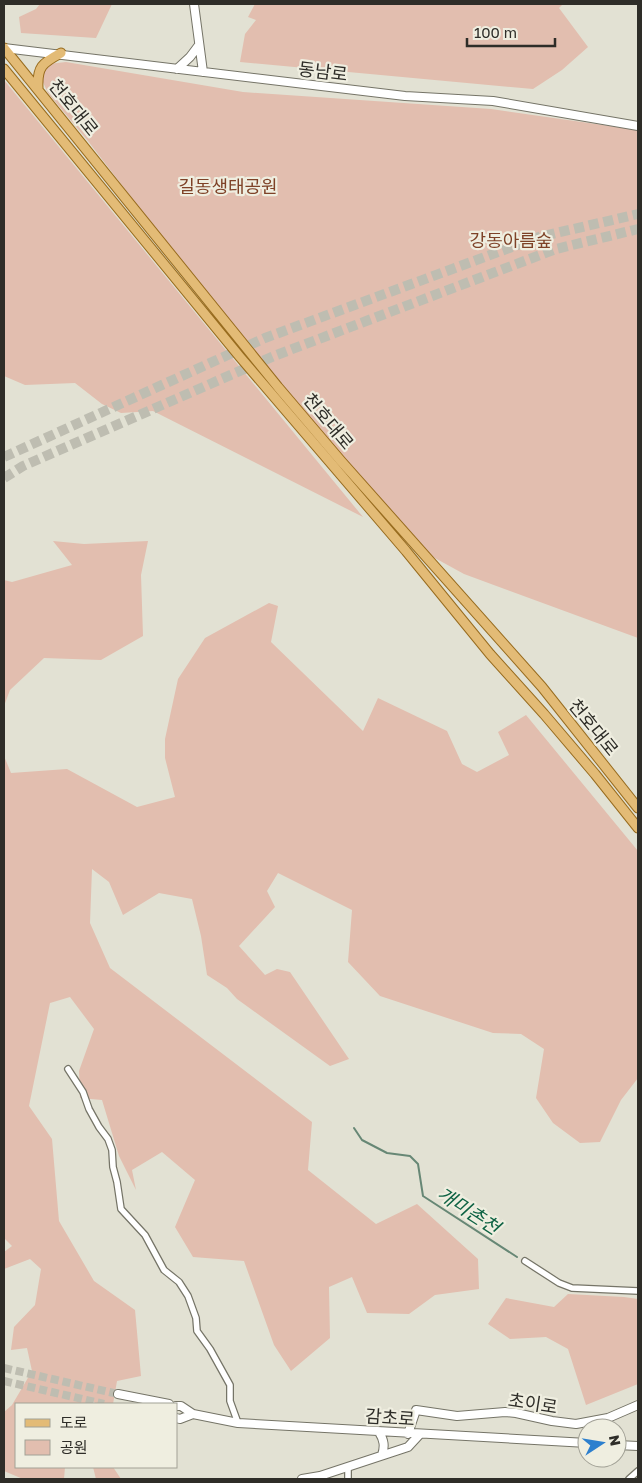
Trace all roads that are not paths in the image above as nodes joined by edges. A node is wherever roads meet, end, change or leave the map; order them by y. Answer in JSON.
{"nodes":[{"id":1,"x":194,"y":4,"type":"edge"},
{"id":2,"x":199,"y":45,"type":"junction"},
{"id":3,"x":4,"y":48,"type":"edge"},
{"id":4,"x":61,"y":53,"type":"junction"},
{"id":5,"x":4,"y":69,"type":"edge"},
{"id":6,"x":177,"y":69,"type":"junction"},
{"id":7,"x":203,"y":72,"type":"junction"},
{"id":8,"x":38,"y":89,"type":"junction"},
{"id":9,"x":638,"y":126,"type":"edge"},
{"id":10,"x":638,"y":808,"type":"edge"},
{"id":11,"x":638,"y":828,"type":"edge"},
{"id":12,"x":68,"y":1069,"type":"dead end"},
{"id":13,"x":525,"y":1261,"type":"dead end"},
{"id":14,"x":638,"y":1291,"type":"edge"},
{"id":15,"x":118,"y":1394,"type":"tunnel mouth"},
{"id":16,"x":164,"y":1403,"type":"edge"},
{"id":17,"x":638,"y":1405,"type":"edge"},
{"id":18,"x":178,"y":1406,"type":"edge"},
{"id":19,"x":192,"y":1414,"type":"junction"},
{"id":20,"x":178,"y":1418,"type":"edge"},
{"id":21,"x":238,"y":1423,"type":"junction"},
{"id":22,"x":379,"y":1432,"type":"junction"},
{"id":23,"x":408,"y":1434,"type":"junction"},
{"id":24,"x":420,"y":1434,"type":"junction"},
{"id":25,"x":577,"y":1442,"type":"edge"},
{"id":26,"x":382,"y":1455,"type":"junction"},
{"id":27,"x":348,"y":1467,"type":"junction"},
{"id":28,"x":638,"y":1471,"type":"edge"},
{"id":29,"x":302,"y":1479,"type":"edge"},
{"id":30,"x":348,"y":1479,"type":"edge"},
{"id":31,"x":630,"y":1479,"type":"edge"}],
"edges":[{"from":1,"to":2,"type":"main road"},
{"from":2,"to":6,"type":"main road"},
{"from":2,"to":7,"type":"main road"},
{"from":3,"to":4,"type":"main road","name":"동남로"},
{"from":3,"to":8,"type":"main road","name":"천호대로"},
{"from":4,"to":6,"type":"main road","name":"동남로"},
{"from":4,"to":8,"type":"main road"},
{"from":5,"to":11,"type":"main road","name":"천호대로"},
{"from":6,"to":7,"type":"main road","name":"동남로"},
{"from":7,"to":9,"type":"main road","name":"동남로"},
{"from":8,"to":10,"type":"main road","name":"천호대로"},
{"from":12,"to":21,"type":"street"},
{"from":13,"to":14,"type":"street"},
{"from":15,"to":16,"type":"main road"},
{"from":17,"to":23,"type":"main road","name":"초이로"},
{"from":18,"to":19,"type":"main road","name":"감초로"},
{"from":19,"to":20,"type":"main road","name":"감초로"},
{"from":19,"to":21,"type":"main road","name":"감초로"},
{"from":21,"to":22,"type":"main road","name":"감초로"},
{"from":22,"to":23,"type":"main road","name":"감초로"},
{"from":22,"to":26,"type":"main road"},
{"from":23,"to":24,"type":"main road","name":"감초로"},
{"from":24,"to":25,"type":"main road","name":"감초로"},
{"from":24,"to":26,"type":"main road"},
{"from":26,"to":27,"type":"main road"},
{"from":27,"to":29,"type":"main road"},
{"from":27,"to":30,"type":"street"},
{"from":28,"to":31,"type":"street"}]}
